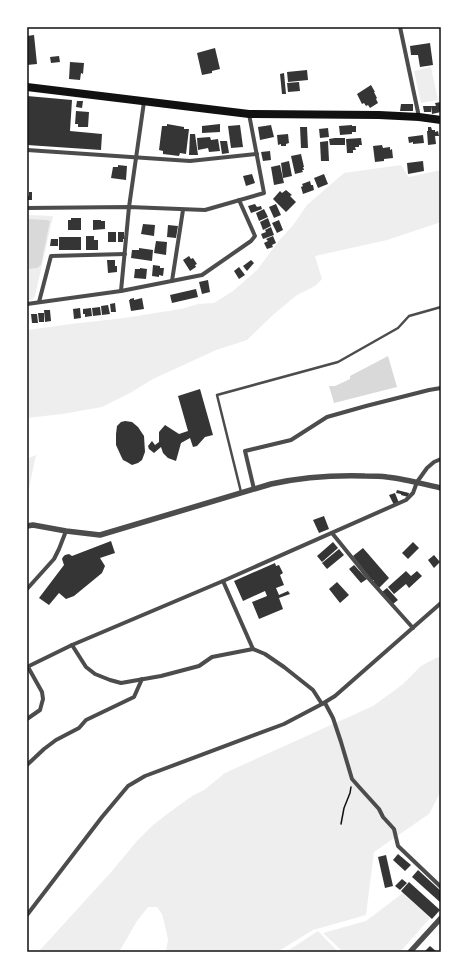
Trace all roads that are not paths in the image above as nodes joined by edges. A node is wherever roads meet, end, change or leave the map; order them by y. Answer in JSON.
{"nodes":[{"id":1,"x":400,"y":27,"type":"edge"},
{"id":2,"x":27,"y":87,"type":"edge"},
{"id":3,"x":144,"y":102,"type":"junction"},
{"id":4,"x":249,"y":114,"type":"junction"},
{"id":5,"x":418,"y":117,"type":"junction"},
{"id":6,"x":441,"y":120,"type":"edge"},
{"id":7,"x":260,"y":144,"type":"dead end"},
{"id":8,"x":255,"y":145,"type":"junction"},
{"id":9,"x":27,"y":150,"type":"edge"},
{"id":10,"x":256,"y":154,"type":"junction"},
{"id":11,"x":137,"y":158,"type":"junction"},
{"id":12,"x":239,"y":200,"type":"junction"},
{"id":13,"x":130,"y":207,"type":"junction"},
{"id":14,"x":27,"y":208,"type":"edge"},
{"id":15,"x":183,"y":210,"type":"junction"},
{"id":16,"x":125,"y":254,"type":"junction"},
{"id":17,"x":172,"y":281,"type":"junction"},
{"id":18,"x":121,"y":292,"type":"junction"},
{"id":19,"x":39,"y":302,"type":"junction"},
{"id":20,"x":27,"y":304,"type":"edge"},
{"id":21,"x":441,"y":306,"type":"edge"},
{"id":22,"x":441,"y":388,"type":"edge"},
{"id":23,"x":441,"y":459,"type":"edge"},
{"id":24,"x":417,"y":482,"type":"junction"},
{"id":25,"x":441,"y":488,"type":"edge"},
{"id":26,"x":254,"y":489,"type":"junction"},
{"id":27,"x":242,"y":493,"type":"junction"},
{"id":28,"x":27,"y":526,"type":"edge"},
{"id":29,"x":66,"y":531,"type":"junction"},
{"id":30,"x":332,"y":533,"type":"junction"},
{"id":31,"x":223,"y":581,"type":"junction"},
{"id":32,"x":27,"y":589,"type":"edge"},
{"id":33,"x":441,"y":603,"type":"edge"},
{"id":34,"x":413,"y":628,"type":"junction"},
{"id":35,"x":72,"y":646,"type":"junction"},
{"id":36,"x":253,"y":649,"type":"junction"},
{"id":37,"x":27,"y":667,"type":"edge"},
{"id":38,"x":142,"y":679,"type":"junction"},
{"id":39,"x":324,"y":703,"type":"junction"},
{"id":40,"x":27,"y":719,"type":"edge"},
{"id":41,"x":27,"y":765,"type":"edge"},
{"id":42,"x":441,"y":888,"type":"edge"},
{"id":43,"x":27,"y":915,"type":"edge"},
{"id":44,"x":441,"y":918,"type":"edge"},
{"id":45,"x":410,"y":952,"type":"edge"}],
"edges":[{"from":1,"to":5,"type":"street"},
{"from":2,"to":3,"type":"highway"},
{"from":3,"to":4,"type":"highway"},
{"from":3,"to":11,"type":"street"},
{"from":4,"to":5,"type":"highway"},
{"from":4,"to":8,"type":"street"},
{"from":5,"to":6,"type":"highway"},
{"from":7,"to":8,"type":"lane"},
{"from":8,"to":10,"type":"street"},
{"from":9,"to":11,"type":"street"},
{"from":10,"to":11,"type":"street"},
{"from":10,"to":12,"type":"street"},
{"from":11,"to":13,"type":"street"},
{"from":12,"to":15,"type":"street"},
{"from":12,"to":17,"type":"street"},
{"from":13,"to":14,"type":"street"},
{"from":13,"to":15,"type":"street"},
{"from":13,"to":16,"type":"street"},
{"from":15,"to":17,"type":"street"},
{"from":16,"to":18,"type":"street"},
{"from":16,"to":19,"type":"street"},
{"from":17,"to":18,"type":"street"},
{"from":18,"to":19,"type":"street"},
{"from":19,"to":20,"type":"street"},
{"from":21,"to":27,"type":"lane"},
{"from":22,"to":26,"type":"street"},
{"from":23,"to":24,"type":"street"},
{"from":24,"to":25,"type":"street"},
{"from":24,"to":26,"type":"street"},
{"from":24,"to":30,"type":"street"},
{"from":26,"to":27,"type":"street"},
{"from":27,"to":29,"type":"street"},
{"from":28,"to":29,"type":"street"},
{"from":29,"to":32,"type":"street"},
{"from":30,"to":31,"type":"street"},
{"from":30,"to":34,"type":"street"},
{"from":31,"to":35,"type":"street"},
{"from":31,"to":36,"type":"street"},
{"from":33,"to":34,"type":"street"},
{"from":34,"to":39,"type":"street"},
{"from":35,"to":37,"type":"street"},
{"from":35,"to":38,"type":"street"},
{"from":36,"to":38,"type":"street"},
{"from":36,"to":39,"type":"street"},
{"from":37,"to":40,"type":"street"},
{"from":38,"to":41,"type":"street"},
{"from":39,"to":42,"type":"street"},
{"from":39,"to":43,"type":"street"},
{"from":44,"to":45,"type":"street"}]}
